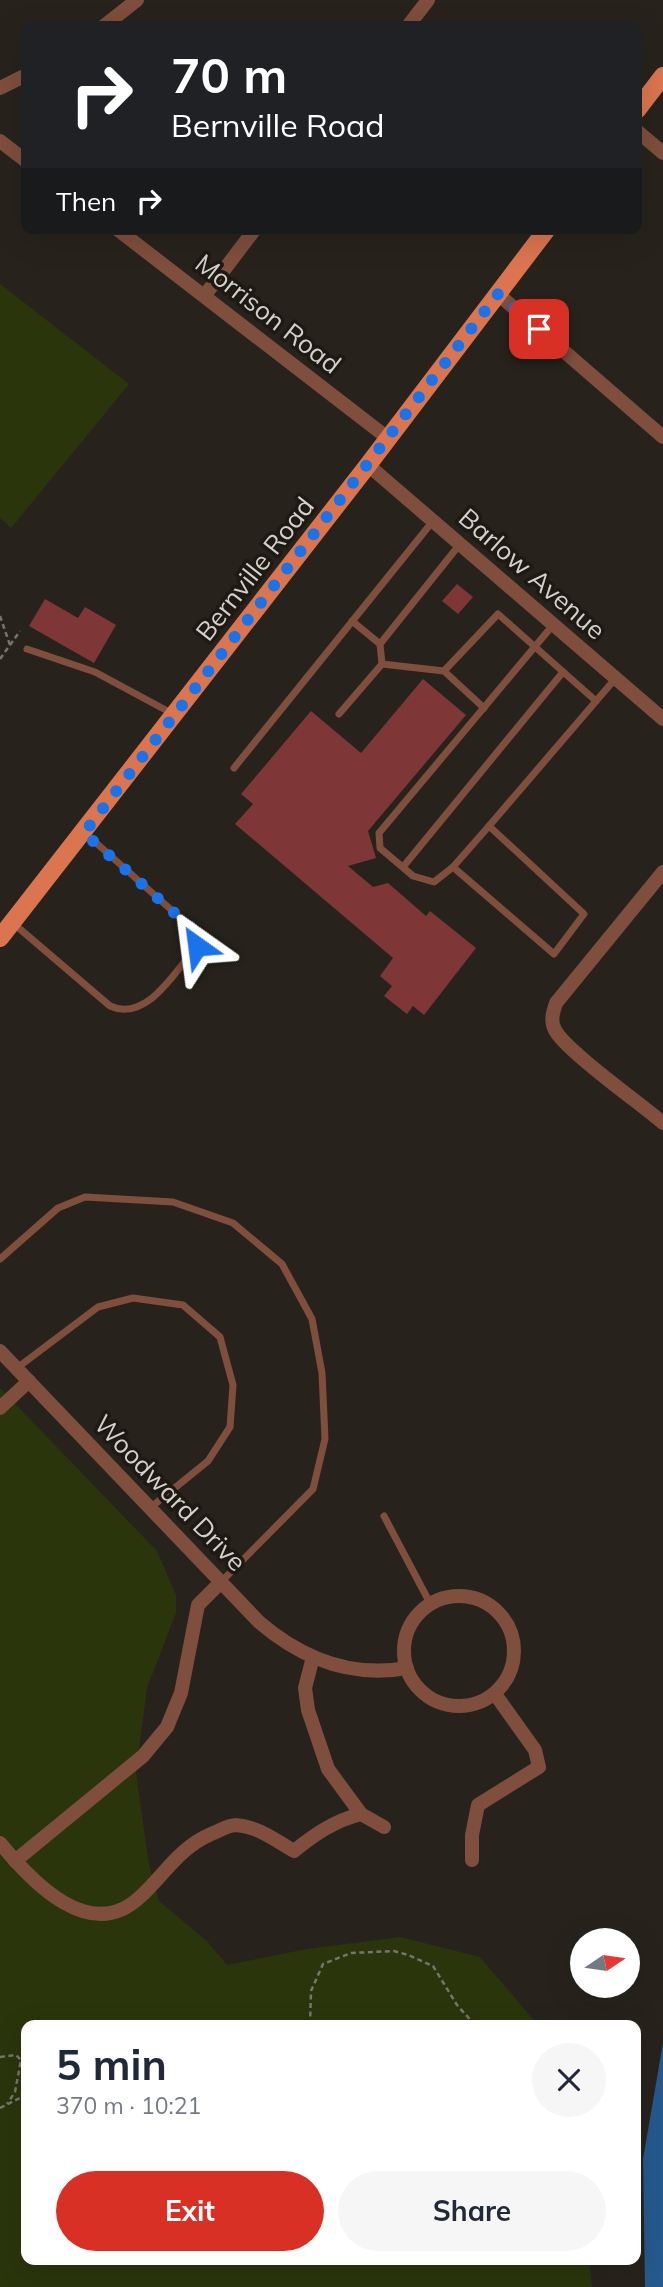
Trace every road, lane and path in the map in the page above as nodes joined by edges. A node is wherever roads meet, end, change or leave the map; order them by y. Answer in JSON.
{"nodes":[{"id":1,"x":137,"y":0,"type":"edge"},
{"id":2,"x":428,"y":0,"type":"edge"},
{"id":3,"x":110,"y":21,"type":"edge"},
{"id":4,"x":412,"y":21,"type":"edge"},
{"id":5,"x":663,"y":76,"type":"edge"},
{"id":6,"x":21,"y":78,"type":"edge"},
{"id":7,"x":0,"y":88,"type":"edge"},
{"id":8,"x":642,"y":103,"type":"edge"},
{"id":9,"x":642,"y":135,"type":"edge"},
{"id":10,"x":0,"y":141,"type":"edge"},
{"id":11,"x":663,"y":153,"type":"edge"},
{"id":12,"x":21,"y":156,"type":"edge"},
{"id":13,"x":125,"y":235,"type":"edge"},
{"id":14,"x":250,"y":235,"type":"edge"},
{"id":15,"x":542,"y":235,"type":"edge"},
{"id":16,"x":498,"y":294,"type":"junction"},
{"id":17,"x":205,"y":295,"type":"junction"},
{"id":18,"x":663,"y":437,"type":"edge"},
{"id":19,"x":388,"y":439,"type":"junction"},
{"id":20,"x":368,"y":466,"type":"junction"},
{"id":21,"x":433,"y":521,"type":"junction"},
{"id":22,"x":460,"y":544,"type":"junction"},
{"id":23,"x":0,"y":616,"type":"edge"},
{"id":24,"x":352,"y":621,"type":"junction"},
{"id":25,"x":554,"y":625,"type":"junction"},
{"id":26,"x":20,"y":631,"type":"dead end"},
{"id":27,"x":380,"y":644,"type":"junction"},
{"id":28,"x":10,"y":645,"type":"junction"},
{"id":29,"x":535,"y":647,"type":"junction"},
{"id":30,"x":27,"y":649,"type":"dead end"},
{"id":31,"x":0,"y":659,"type":"edge"},
{"id":32,"x":382,"y":664,"type":"junction"},
{"id":33,"x":443,"y":671,"type":"junction"},
{"id":34,"x":563,"y":671,"type":"junction"},
{"id":35,"x":616,"y":678,"type":"junction"},
{"id":36,"x":596,"y":701,"type":"junction"},
{"id":37,"x":484,"y":708,"type":"junction"},
{"id":38,"x":339,"y":714,"type":"dead end"},
{"id":39,"x":175,"y":715,"type":"junction"},
{"id":40,"x":663,"y":719,"type":"edge"},
{"id":41,"x":234,"y":768,"type":"dead end"},
{"id":42,"x":489,"y":826,"type":"junction"},
{"id":43,"x":84,"y":833,"type":"junction"},
{"id":44,"x":403,"y":867,"type":"junction"},
{"id":45,"x":453,"y":867,"type":"junction"},
{"id":46,"x":663,"y":872,"type":"edge"},
{"id":47,"x":14,"y":924,"type":"junction"},
{"id":48,"x":0,"y":938,"type":"edge"},
{"id":49,"x":663,"y":1123,"type":"edge"},
{"id":50,"x":0,"y":1259,"type":"edge"},
{"id":51,"x":0,"y":1351,"type":"edge"},
{"id":52,"x":17,"y":1368,"type":"junction"},
{"id":53,"x":29,"y":1381,"type":"junction"},
{"id":54,"x":0,"y":1408,"type":"edge"},
{"id":55,"x":150,"y":1508,"type":"junction"},
{"id":56,"x":384,"y":1516,"type":"dead end"},
{"id":57,"x":221,"y":1582,"type":"junction"},
{"id":58,"x":431,"y":1605,"type":"junction"},
{"id":59,"x":313,"y":1657,"type":"junction"},
{"id":60,"x":407,"y":1668,"type":"junction"},
{"id":61,"x":495,"y":1694,"type":"junction"},
{"id":62,"x":361,"y":1814,"type":"junction"},
{"id":63,"x":384,"y":1827,"type":"dead end"},
{"id":64,"x":0,"y":1843,"type":"edge"},
{"id":65,"x":472,"y":1860,"type":"dead end"},
{"id":66,"x":15,"y":1861,"type":"junction"},
{"id":67,"x":310,"y":2020,"type":"edge"},
{"id":68,"x":470,"y":2020,"type":"edge"},
{"id":69,"x":0,"y":2057,"type":"edge"},
{"id":70,"x":21,"y":2097,"type":"edge"},
{"id":71,"x":7,"y":2104,"type":"junction"},
{"id":72,"x":0,"y":2108,"type":"edge"}],
"edges":[{"from":1,"to":3,"type":"street"},
{"from":2,"to":4,"type":"street"},
{"from":5,"to":8,"type":"main road"},
{"from":6,"to":7,"type":"street"},
{"from":9,"to":11,"type":"street"},
{"from":10,"to":12,"type":"street"},
{"from":13,"to":17,"type":"street","name":"Morrison Road"},
{"from":14,"to":17,"type":"street"},
{"from":15,"to":16,"type":"main road","name":"Bernville Road"},
{"from":16,"to":18,"type":"street"},
{"from":16,"to":19,"type":"main road","name":"Bernville Road"},
{"from":17,"to":19,"type":"street","name":"Morrison Road"},
{"from":19,"to":20,"type":"main road","name":"Bernville Road"},
{"from":20,"to":21,"type":"street","name":"Barlow Avenue"},
{"from":20,"to":39,"type":"main road","name":"Bernville Road"},
{"from":21,"to":22,"type":"street","name":"Barlow Avenue"},
{"from":21,"to":24,"type":"lane"},
{"from":22,"to":25,"type":"street","name":"Barlow Avenue"},
{"from":22,"to":27,"type":"lane"},
{"from":23,"to":28,"type":"path"},
{"from":24,"to":27,"type":"lane"},
{"from":24,"to":41,"type":"lane"},
{"from":25,"to":29,"type":"lane"},
{"from":25,"to":35,"type":"street","name":"Barlow Avenue"},
{"from":26,"to":28,"type":"path"},
{"from":27,"to":32,"type":"lane"},
{"from":28,"to":31,"type":"path"},
{"from":29,"to":33,"type":"lane"},
{"from":29,"to":34,"type":"lane"},
{"from":29,"to":37,"type":"lane"},
{"from":30,"to":39,"type":"lane"},
{"from":32,"to":33,"type":"lane"},
{"from":32,"to":38,"type":"lane"},
{"from":33,"to":37,"type":"lane"},
{"from":34,"to":36,"type":"lane"},
{"from":34,"to":44,"type":"lane"},
{"from":35,"to":36,"type":"lane"},
{"from":35,"to":40,"type":"street","name":"Barlow Avenue"},
{"from":36,"to":42,"type":"lane"},
{"from":37,"to":44,"type":"lane"},
{"from":39,"to":43,"type":"main road","name":"Bernville Road"},
{"from":42,"to":45,"type":"lane"},
{"from":42,"to":45,"type":"lane"},
{"from":43,"to":47,"type":"main road","name":"Bernville Road"},
{"from":43,"to":47,"type":"lane"},
{"from":44,"to":45,"type":"lane"},
{"from":46,"to":49,"type":"street"},
{"from":47,"to":48,"type":"main road","name":"Bernville Road"},
{"from":50,"to":57,"type":"lane"},
{"from":51,"to":52,"type":"street","name":"Woodward Drive"},
{"from":52,"to":53,"type":"street","name":"Woodward Drive"},
{"from":52,"to":55,"type":"lane"},
{"from":53,"to":54,"type":"street"},
{"from":53,"to":55,"type":"street","name":"Woodward Drive"},
{"from":55,"to":57,"type":"street","name":"Woodward Drive"},
{"from":56,"to":58,"type":"lane"},
{"from":57,"to":59,"type":"street","name":"Woodward Drive"},
{"from":57,"to":66,"type":"street"},
{"from":58,"to":60,"type":"street"},
{"from":58,"to":61,"type":"street"},
{"from":59,"to":60,"type":"street","name":"Woodward Drive"},
{"from":59,"to":62,"type":"street"},
{"from":60,"to":61,"type":"street"},
{"from":61,"to":65,"type":"street"},
{"from":62,"to":63,"type":"street"},
{"from":62,"to":66,"type":"street"},
{"from":64,"to":66,"type":"street"},
{"from":67,"to":68,"type":"path"},
{"from":69,"to":71,"type":"path"},
{"from":70,"to":71,"type":"path"},
{"from":71,"to":72,"type":"path"}]}
